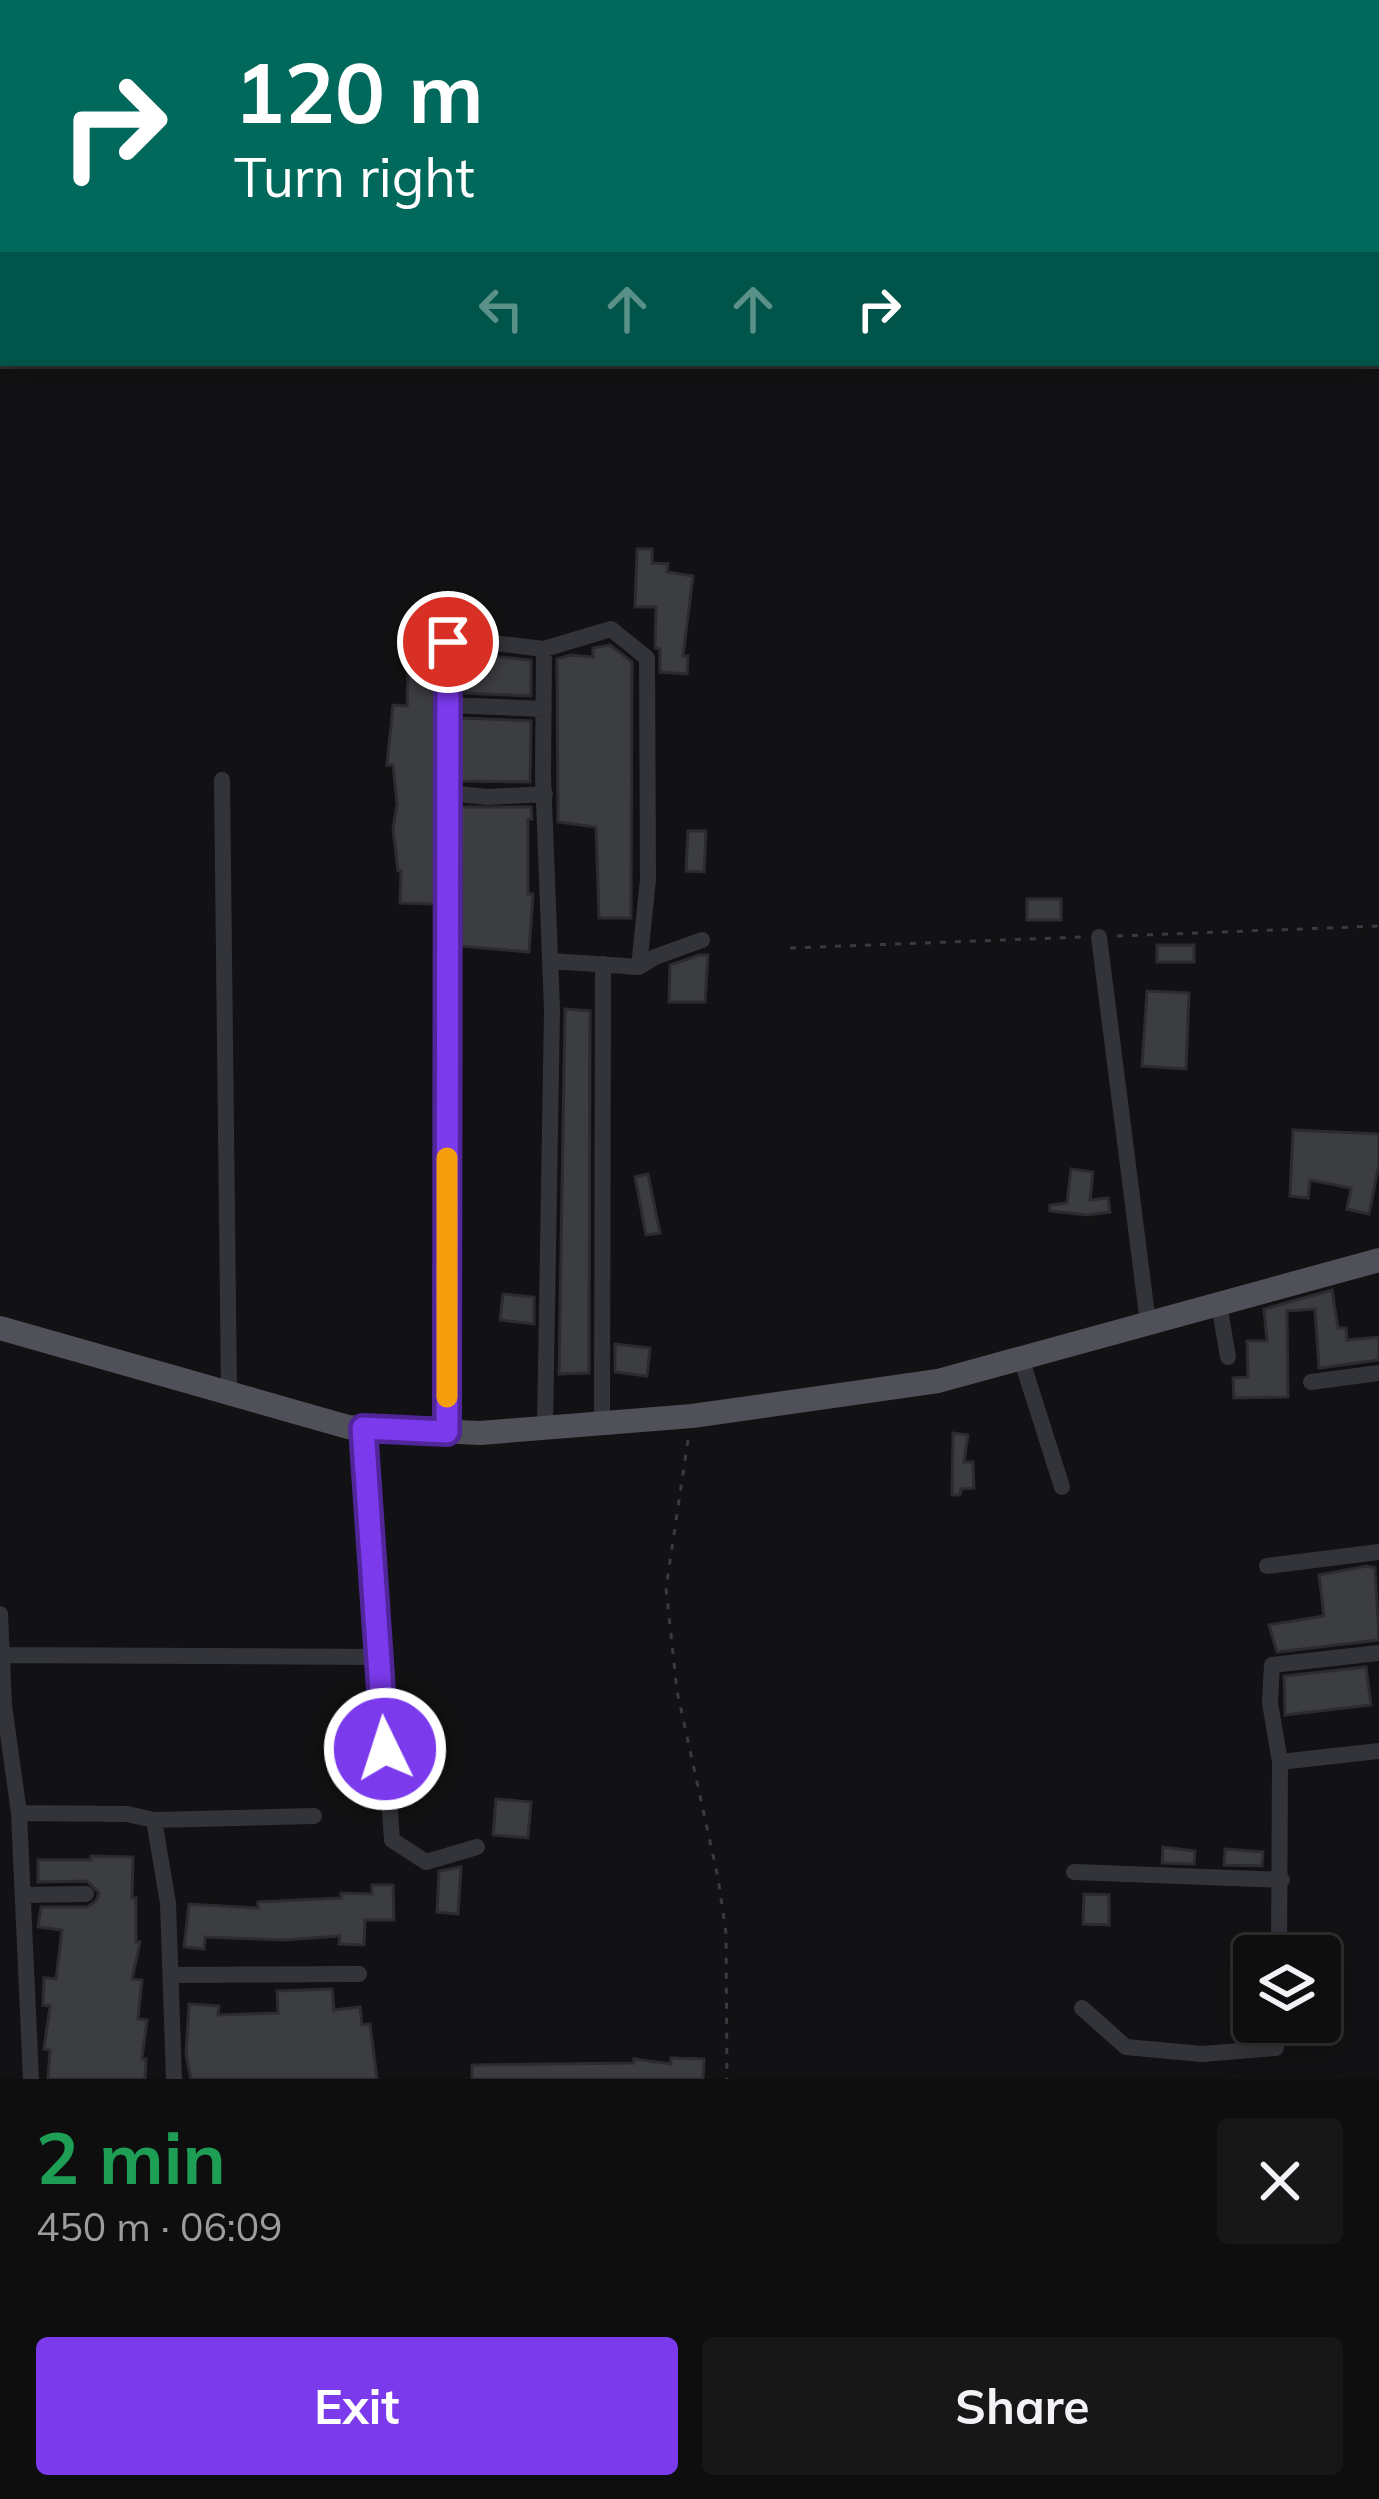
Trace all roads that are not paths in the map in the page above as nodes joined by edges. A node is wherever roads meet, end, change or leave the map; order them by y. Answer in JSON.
{"nodes":[{"id":1,"x":448,"y":642,"type":"junction"},
{"id":2,"x":411,"y":643,"type":"dead end"},
{"id":3,"x":544,"y":650,"type":"junction"},
{"id":4,"x":448,"y":705,"type":"junction"},
{"id":5,"x":544,"y":709,"type":"junction"},
{"id":6,"x":222,"y":780,"type":"dead end"},
{"id":7,"x":448,"y":793,"type":"junction"},
{"id":8,"x":545,"y":794,"type":"junction"},
{"id":9,"x":1099,"y":937,"type":"dead end"},
{"id":10,"x":702,"y":940,"type":"dead end"},
{"id":11,"x":551,"y":961,"type":"junction"},
{"id":12,"x":603,"y":964,"type":"junction"},
{"id":13,"x":638,"y":967,"type":"junction"},
{"id":14,"x":1379,"y":1260,"type":"edge"},
{"id":15,"x":1219,"y":1304,"type":"junction"},
{"id":16,"x":1148,"y":1323,"type":"junction"},
{"id":17,"x":0,"y":1328,"type":"edge"},
{"id":18,"x":1228,"y":1357,"type":"dead end"},
{"id":19,"x":1021,"y":1358,"type":"junction"},
{"id":20,"x":1379,"y":1373,"type":"edge"},
{"id":21,"x":1311,"y":1382,"type":"dead end"},
{"id":22,"x":229,"y":1393,"type":"junction"},
{"id":23,"x":602,"y":1423,"type":"junction"},
{"id":24,"x":363,"y":1428,"type":"junction"},
{"id":25,"x":545,"y":1428,"type":"junction"},
{"id":26,"x":447,"y":1432,"type":"junction"},
{"id":27,"x":1062,"y":1487,"type":"dead end"},
{"id":28,"x":1379,"y":1552,"type":"edge"},
{"id":29,"x":1267,"y":1565,"type":"dead end"},
{"id":30,"x":0,"y":1614,"type":"edge"},
{"id":31,"x":1379,"y":1653,"type":"edge"},
{"id":32,"x":2,"y":1655,"type":"edge"},
{"id":33,"x":379,"y":1657,"type":"junction"},
{"id":34,"x":1379,"y":1751,"type":"edge"},
{"id":35,"x":1280,"y":1762,"type":"junction"},
{"id":36,"x":19,"y":1813,"type":"junction"},
{"id":37,"x":314,"y":1816,"type":"dead end"},
{"id":38,"x":154,"y":1820,"type":"junction"},
{"id":39,"x":477,"y":1847,"type":"dead end"},
{"id":40,"x":1074,"y":1872,"type":"dead end"},
{"id":41,"x":1282,"y":1880,"type":"junction"},
{"id":42,"x":86,"y":1894,"type":"dead end"},
{"id":43,"x":23,"y":1895,"type":"junction"},
{"id":44,"x":1280,"y":1935,"type":"edge"},
{"id":45,"x":359,"y":1974,"type":"dead end"},
{"id":46,"x":171,"y":1975,"type":"junction"},
{"id":47,"x":1082,"y":2008,"type":"dead end"},
{"id":48,"x":1276,"y":2043,"type":"edge"},
{"id":49,"x":31,"y":2079,"type":"edge"},
{"id":50,"x":174,"y":2079,"type":"edge"}],
"edges":[{"from":1,"to":2,"type":"street"},
{"from":1,"to":3,"type":"street"},
{"from":1,"to":4,"type":"street"},
{"from":3,"to":5,"type":"street"},
{"from":3,"to":13,"type":"street"},
{"from":4,"to":5,"type":"street"},
{"from":4,"to":7,"type":"street"},
{"from":5,"to":8,"type":"street"},
{"from":6,"to":22,"type":"street"},
{"from":7,"to":8,"type":"street"},
{"from":7,"to":26,"type":"street"},
{"from":8,"to":11,"type":"street"},
{"from":9,"to":16,"type":"street"},
{"from":10,"to":13,"type":"street"},
{"from":11,"to":12,"type":"street"},
{"from":11,"to":25,"type":"street"},
{"from":12,"to":13,"type":"street"},
{"from":12,"to":23,"type":"street"},
{"from":14,"to":15,"type":"main road"},
{"from":15,"to":16,"type":"main road"},
{"from":15,"to":18,"type":"street"},
{"from":16,"to":19,"type":"main road"},
{"from":17,"to":22,"type":"main road"},
{"from":19,"to":23,"type":"main road"},
{"from":19,"to":27,"type":"street"},
{"from":20,"to":21,"type":"street"},
{"from":22,"to":24,"type":"main road"},
{"from":23,"to":25,"type":"main road"},
{"from":24,"to":26,"type":"main road"},
{"from":24,"to":33,"type":"street"},
{"from":25,"to":26,"type":"main road"},
{"from":28,"to":29,"type":"street"},
{"from":30,"to":32,"type":"street"},
{"from":31,"to":35,"type":"street"},
{"from":32,"to":33,"type":"street"},
{"from":32,"to":36,"type":"street"},
{"from":33,"to":39,"type":"street"},
{"from":34,"to":35,"type":"street"},
{"from":35,"to":41,"type":"street"},
{"from":36,"to":38,"type":"street"},
{"from":36,"to":43,"type":"street"},
{"from":37,"to":38,"type":"street"},
{"from":38,"to":46,"type":"street"},
{"from":40,"to":41,"type":"street"},
{"from":41,"to":44,"type":"street"},
{"from":42,"to":43,"type":"street"},
{"from":43,"to":49,"type":"street"},
{"from":45,"to":46,"type":"street"},
{"from":46,"to":50,"type":"street"},
{"from":47,"to":48,"type":"street"}]}
